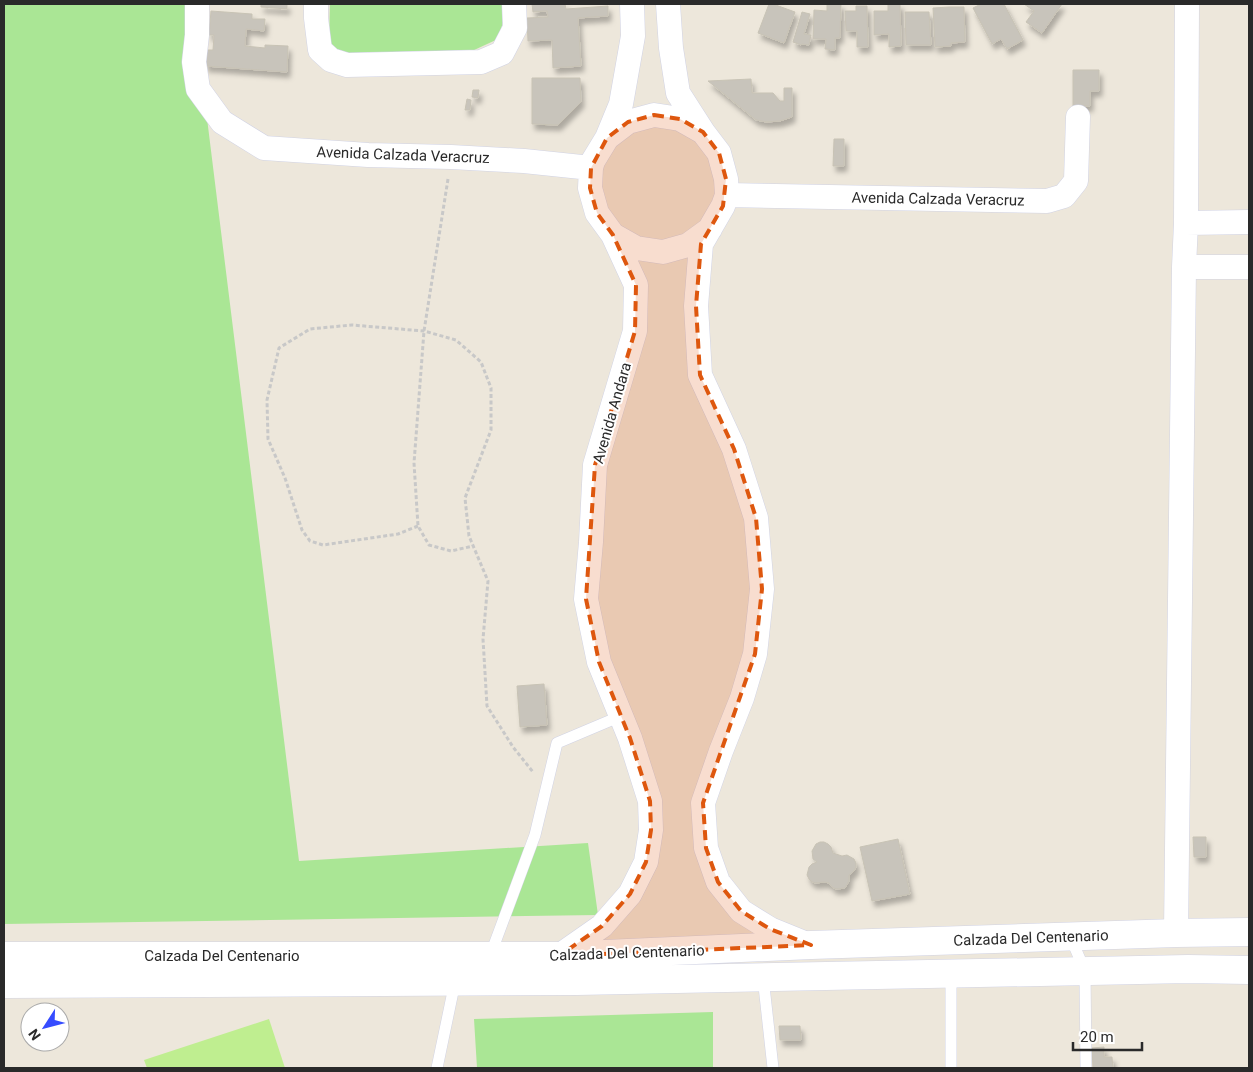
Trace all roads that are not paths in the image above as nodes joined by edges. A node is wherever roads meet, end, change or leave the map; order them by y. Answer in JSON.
{"nodes":[{"id":1,"x":197,"y":4,"type":"edge"},
{"id":2,"x":316,"y":4,"type":"edge"},
{"id":3,"x":514,"y":4,"type":"edge"},
{"id":4,"x":632,"y":4,"type":"edge"},
{"id":5,"x":668,"y":4,"type":"edge"},
{"id":6,"x":1187,"y":4,"type":"edge"},
{"id":7,"x":1078,"y":116,"type":"dead end"},
{"id":8,"x":703,"y":132,"type":"junction"},
{"id":9,"x":607,"y":138,"type":"junction"},
{"id":10,"x":591,"y":168,"type":"junction"},
{"id":11,"x":727,"y":195,"type":"junction"},
{"id":12,"x":1249,"y":222,"type":"edge"},
{"id":13,"x":1186,"y":223,"type":"junction"},
{"id":14,"x":710,"y":229,"type":"junction"},
{"id":15,"x":613,"y":235,"type":"junction"},
{"id":16,"x":1184,"y":267,"type":"junction"},
{"id":17,"x":1249,"y":267,"type":"edge"},
{"id":18,"x":621,"y":716,"type":"junction"},
{"id":19,"x":1249,"y":932,"type":"edge"},
{"id":20,"x":1176,"y":933,"type":"junction"},
{"id":21,"x":1070,"y":936,"type":"junction"},
{"id":22,"x":811,"y":945,"type":"junction"},
{"id":23,"x":4,"y":956,"type":"edge"},
{"id":24,"x":559,"y":956,"type":"junction"},
{"id":25,"x":457,"y":968,"type":"junction"},
{"id":26,"x":488,"y":969,"type":"junction"},
{"id":27,"x":1249,"y":970,"type":"edge"},
{"id":28,"x":1085,"y":971,"type":"junction"},
{"id":29,"x":951,"y":974,"type":"junction"},
{"id":30,"x":763,"y":977,"type":"junction"},
{"id":31,"x":4,"y":984,"type":"edge"},
{"id":32,"x":437,"y":1068,"type":"edge"},
{"id":33,"x":773,"y":1068,"type":"edge"},
{"id":34,"x":951,"y":1068,"type":"edge"},
{"id":35,"x":1086,"y":1068,"type":"edge"}],
"edges":[{"from":1,"to":10,"type":"street","name":"Avenida Calzada Veracruz"},
{"from":2,"to":3,"type":"street"},
{"from":4,"to":9,"type":"street","name":"Avenida Andara"},
{"from":5,"to":8,"type":"street"},
{"from":6,"to":13,"type":"street"},
{"from":7,"to":11,"type":"street","name":"Avenida Calzada Veracruz"},
{"from":8,"to":9,"type":"street"},
{"from":8,"to":11,"type":"street"},
{"from":9,"to":10,"type":"street","name":"Avenida Andara"},
{"from":10,"to":15,"type":"street","name":"Avenida Andara"},
{"from":11,"to":14,"type":"street"},
{"from":12,"to":13,"type":"street"},
{"from":13,"to":16,"type":"street"},
{"from":14,"to":15,"type":"street"},
{"from":14,"to":22,"type":"street"},
{"from":15,"to":18,"type":"street","name":"Avenida Andara"},
{"from":16,"to":17,"type":"street"},
{"from":16,"to":20,"type":"street"},
{"from":18,"to":24,"type":"street","name":"Avenida Andara"},
{"from":18,"to":26,"type":"lane"},
{"from":19,"to":20,"type":"main road","name":"Calzada Del Centenario"},
{"from":20,"to":21,"type":"main road","name":"Calzada Del Centenario"},
{"from":21,"to":22,"type":"main road","name":"Calzada Del Centenario"},
{"from":21,"to":28,"type":"lane"},
{"from":22,"to":24,"type":"main road","name":"Calzada Del Centenario"},
{"from":23,"to":25,"type":"main road","name":"Calzada Del Centenario"},
{"from":24,"to":26,"type":"main road","name":"Calzada Del Centenario"},
{"from":25,"to":26,"type":"main road","name":"Calzada Del Centenario"},
{"from":25,"to":31,"type":"main road","name":"Calzada Del Centenario"},
{"from":25,"to":32,"type":"lane"},
{"from":26,"to":30,"type":"main road","name":"Calzada Del Centenario"},
{"from":27,"to":28,"type":"main road","name":"Calzada Del Centenario"},
{"from":28,"to":29,"type":"main road","name":"Calzada Del Centenario"},
{"from":28,"to":35,"type":"lane"},
{"from":29,"to":30,"type":"main road","name":"Calzada Del Centenario"},
{"from":29,"to":34,"type":"lane"},
{"from":30,"to":33,"type":"lane"}]}
